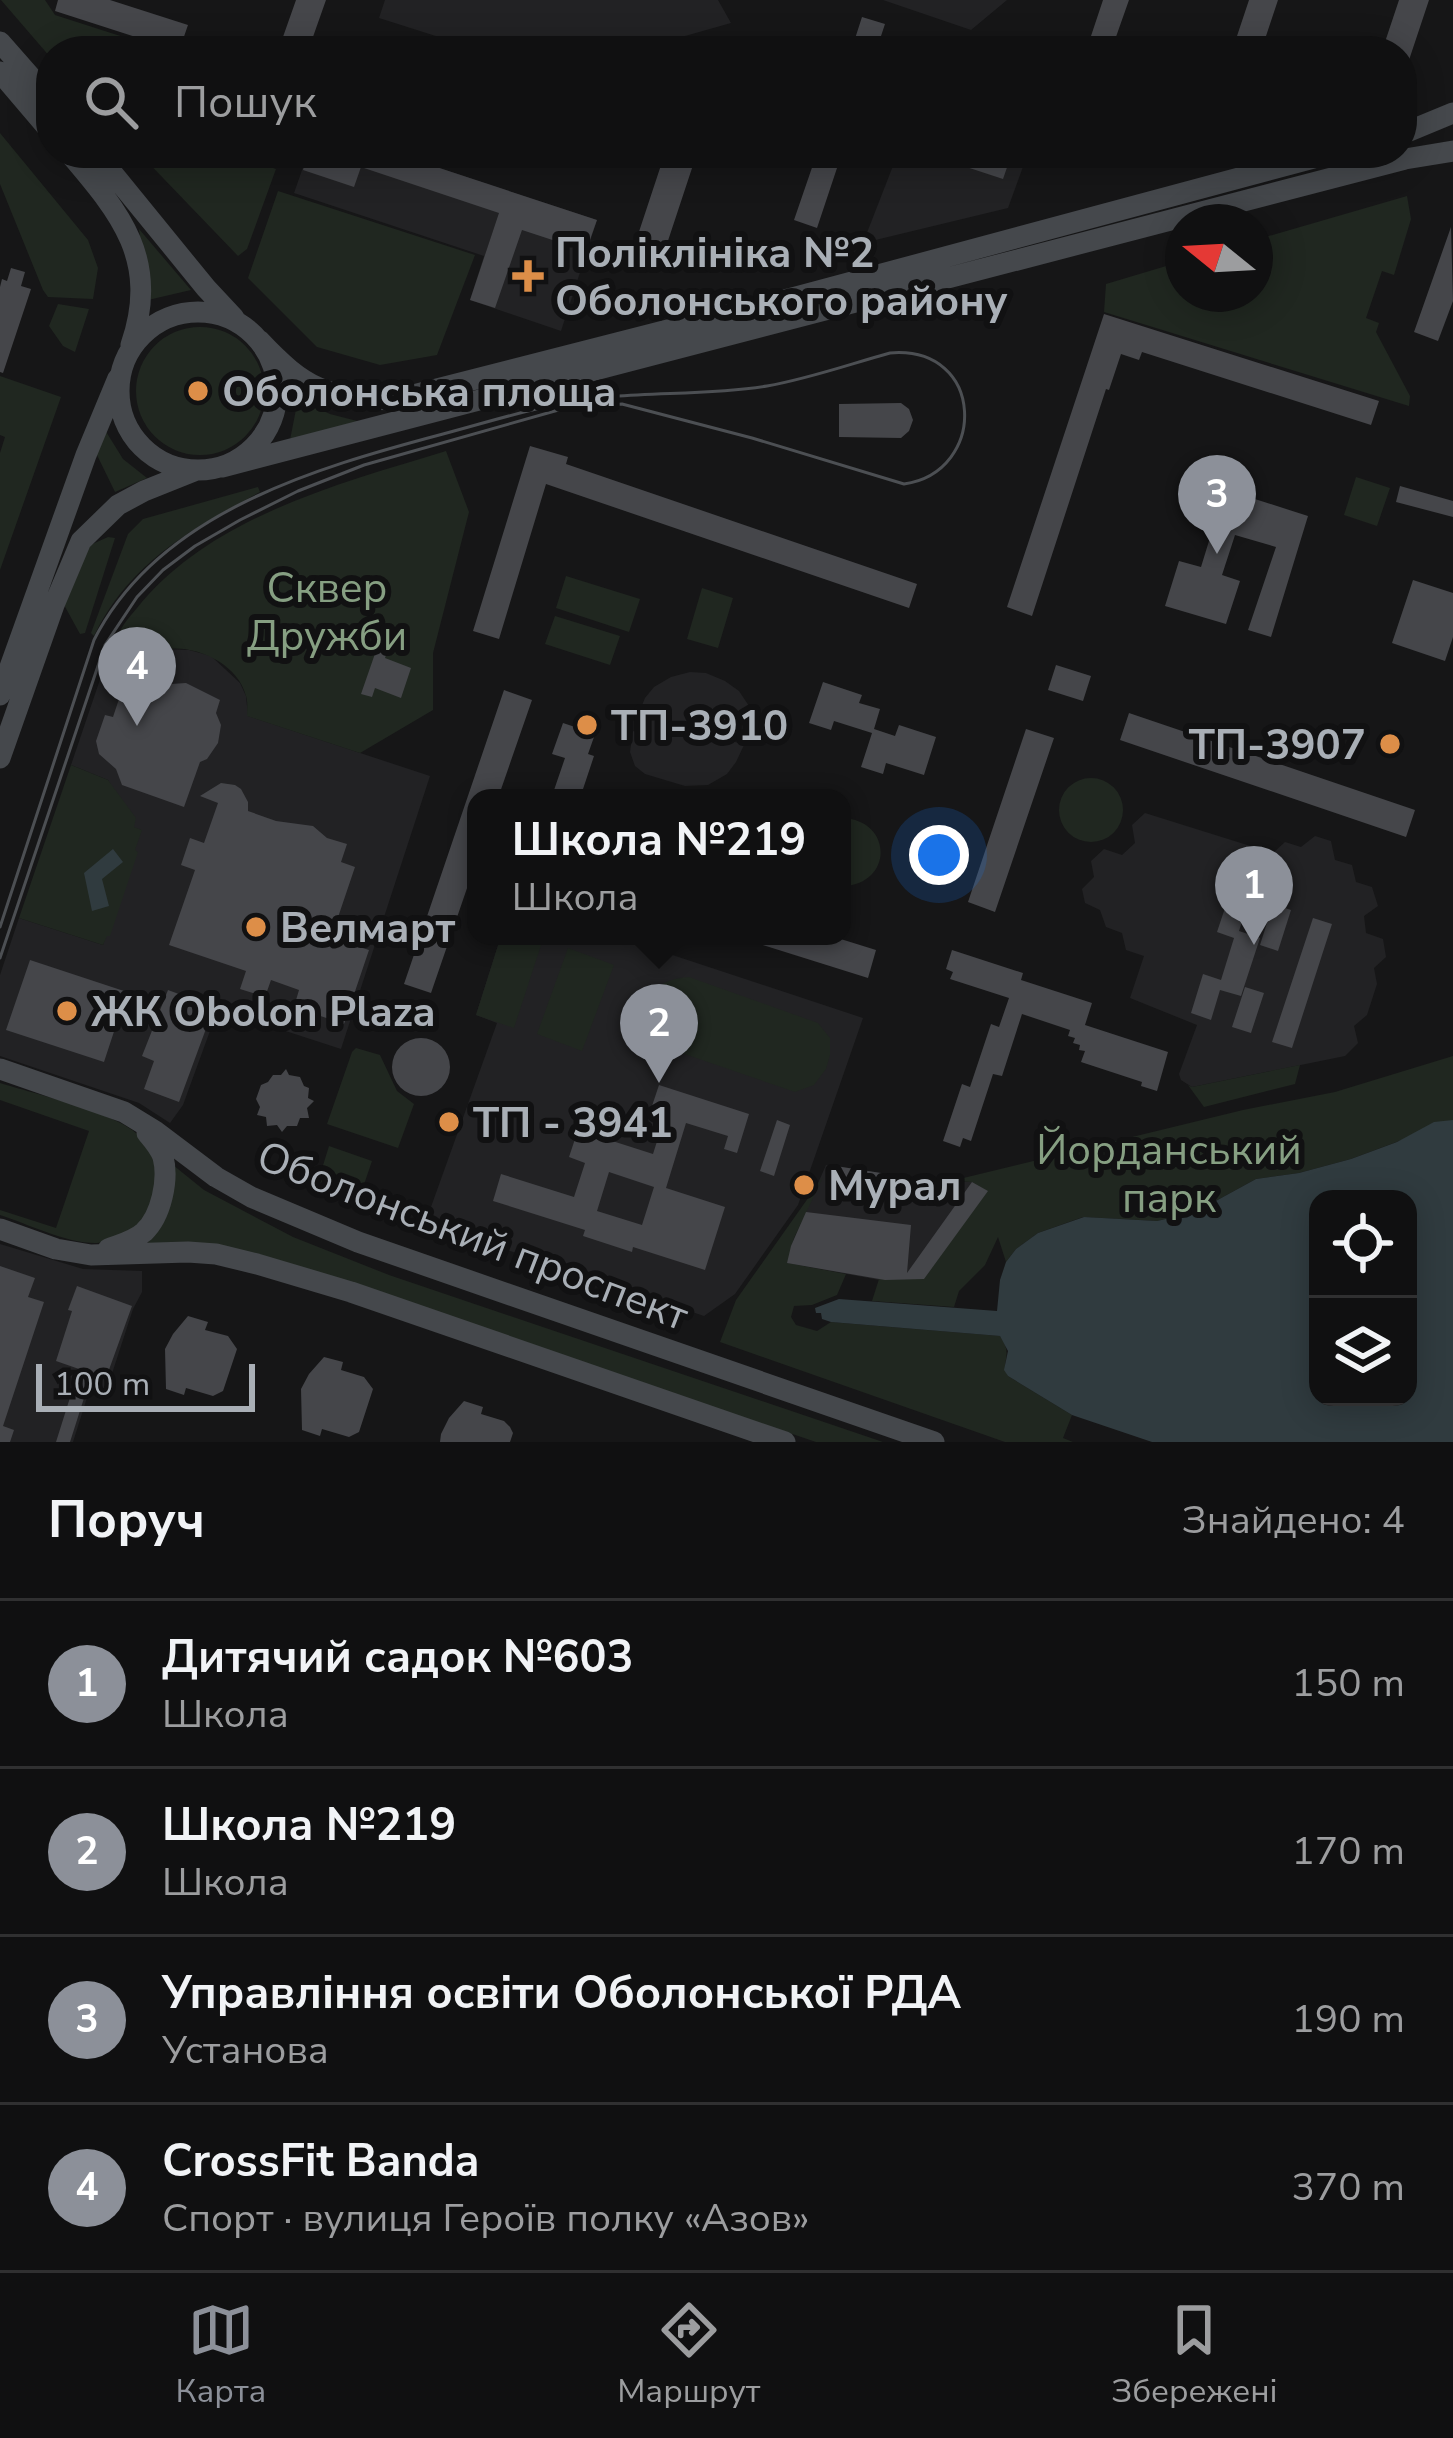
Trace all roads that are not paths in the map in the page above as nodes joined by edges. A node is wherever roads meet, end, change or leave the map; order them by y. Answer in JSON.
{"nodes":[{"id":1,"x":0,"y":42,"type":"edge"},
{"id":2,"x":0,"y":72,"type":"edge"},
{"id":3,"x":36,"y":83,"type":"edge"},
{"id":4,"x":1453,"y":113,"type":"edge"},
{"id":5,"x":36,"y":114,"type":"edge"},
{"id":6,"x":1417,"y":129,"type":"edge"},
{"id":7,"x":1453,"y":151,"type":"edge"},
{"id":8,"x":1417,"y":157,"type":"edge"},
{"id":9,"x":81,"y":168,"type":"edge"},
{"id":10,"x":108,"y":168,"type":"edge"},
{"id":11,"x":1276,"y":168,"type":"edge"},
{"id":12,"x":1370,"y":168,"type":"edge"},
{"id":13,"x":238,"y":322,"type":"junction"},
{"id":14,"x":259,"y":340,"type":"junction"},
{"id":15,"x":125,"y":361,"type":"junction"},
{"id":16,"x":222,"y":467,"type":"junction"},
{"id":17,"x":194,"y":471,"type":"junction"},
{"id":18,"x":0,"y":695,"type":"edge"},
{"id":19,"x":0,"y":758,"type":"edge"},
{"id":20,"x":0,"y":1069,"type":"edge"},
{"id":21,"x":124,"y":1112,"type":"junction"},
{"id":22,"x":0,"y":1229,"type":"edge"},
{"id":23,"x":91,"y":1255,"type":"junction"},
{"id":24,"x":785,"y":1442,"type":"edge"},
{"id":25,"x":934,"y":1442,"type":"edge"}],
"edges":[{"from":1,"to":3,"type":"main road"},
{"from":2,"to":5,"type":"main road"},
{"from":4,"to":6,"type":"main road"},
{"from":7,"to":8,"type":"main road"},
{"from":9,"to":15,"type":"main road"},
{"from":10,"to":13,"type":"main road"},
{"from":11,"to":14,"type":"main road"},
{"from":12,"to":16,"type":"main road"},
{"from":13,"to":14,"type":"main road"},
{"from":13,"to":15,"type":"main road"},
{"from":14,"to":16,"type":"main road"},
{"from":15,"to":17,"type":"main road"},
{"from":15,"to":18,"type":"main road"},
{"from":16,"to":17,"type":"main road"},
{"from":17,"to":19,"type":"main road"},
{"from":20,"to":21,"type":"main road","name":"Оболонський проспект"},
{"from":21,"to":23,"type":"main road"},
{"from":21,"to":25,"type":"main road","name":"Оболонський проспект"},
{"from":22,"to":23,"type":"main road","name":"Оболонський проспект"},
{"from":23,"to":24,"type":"main road","name":"Оболонський проспект"}]}
